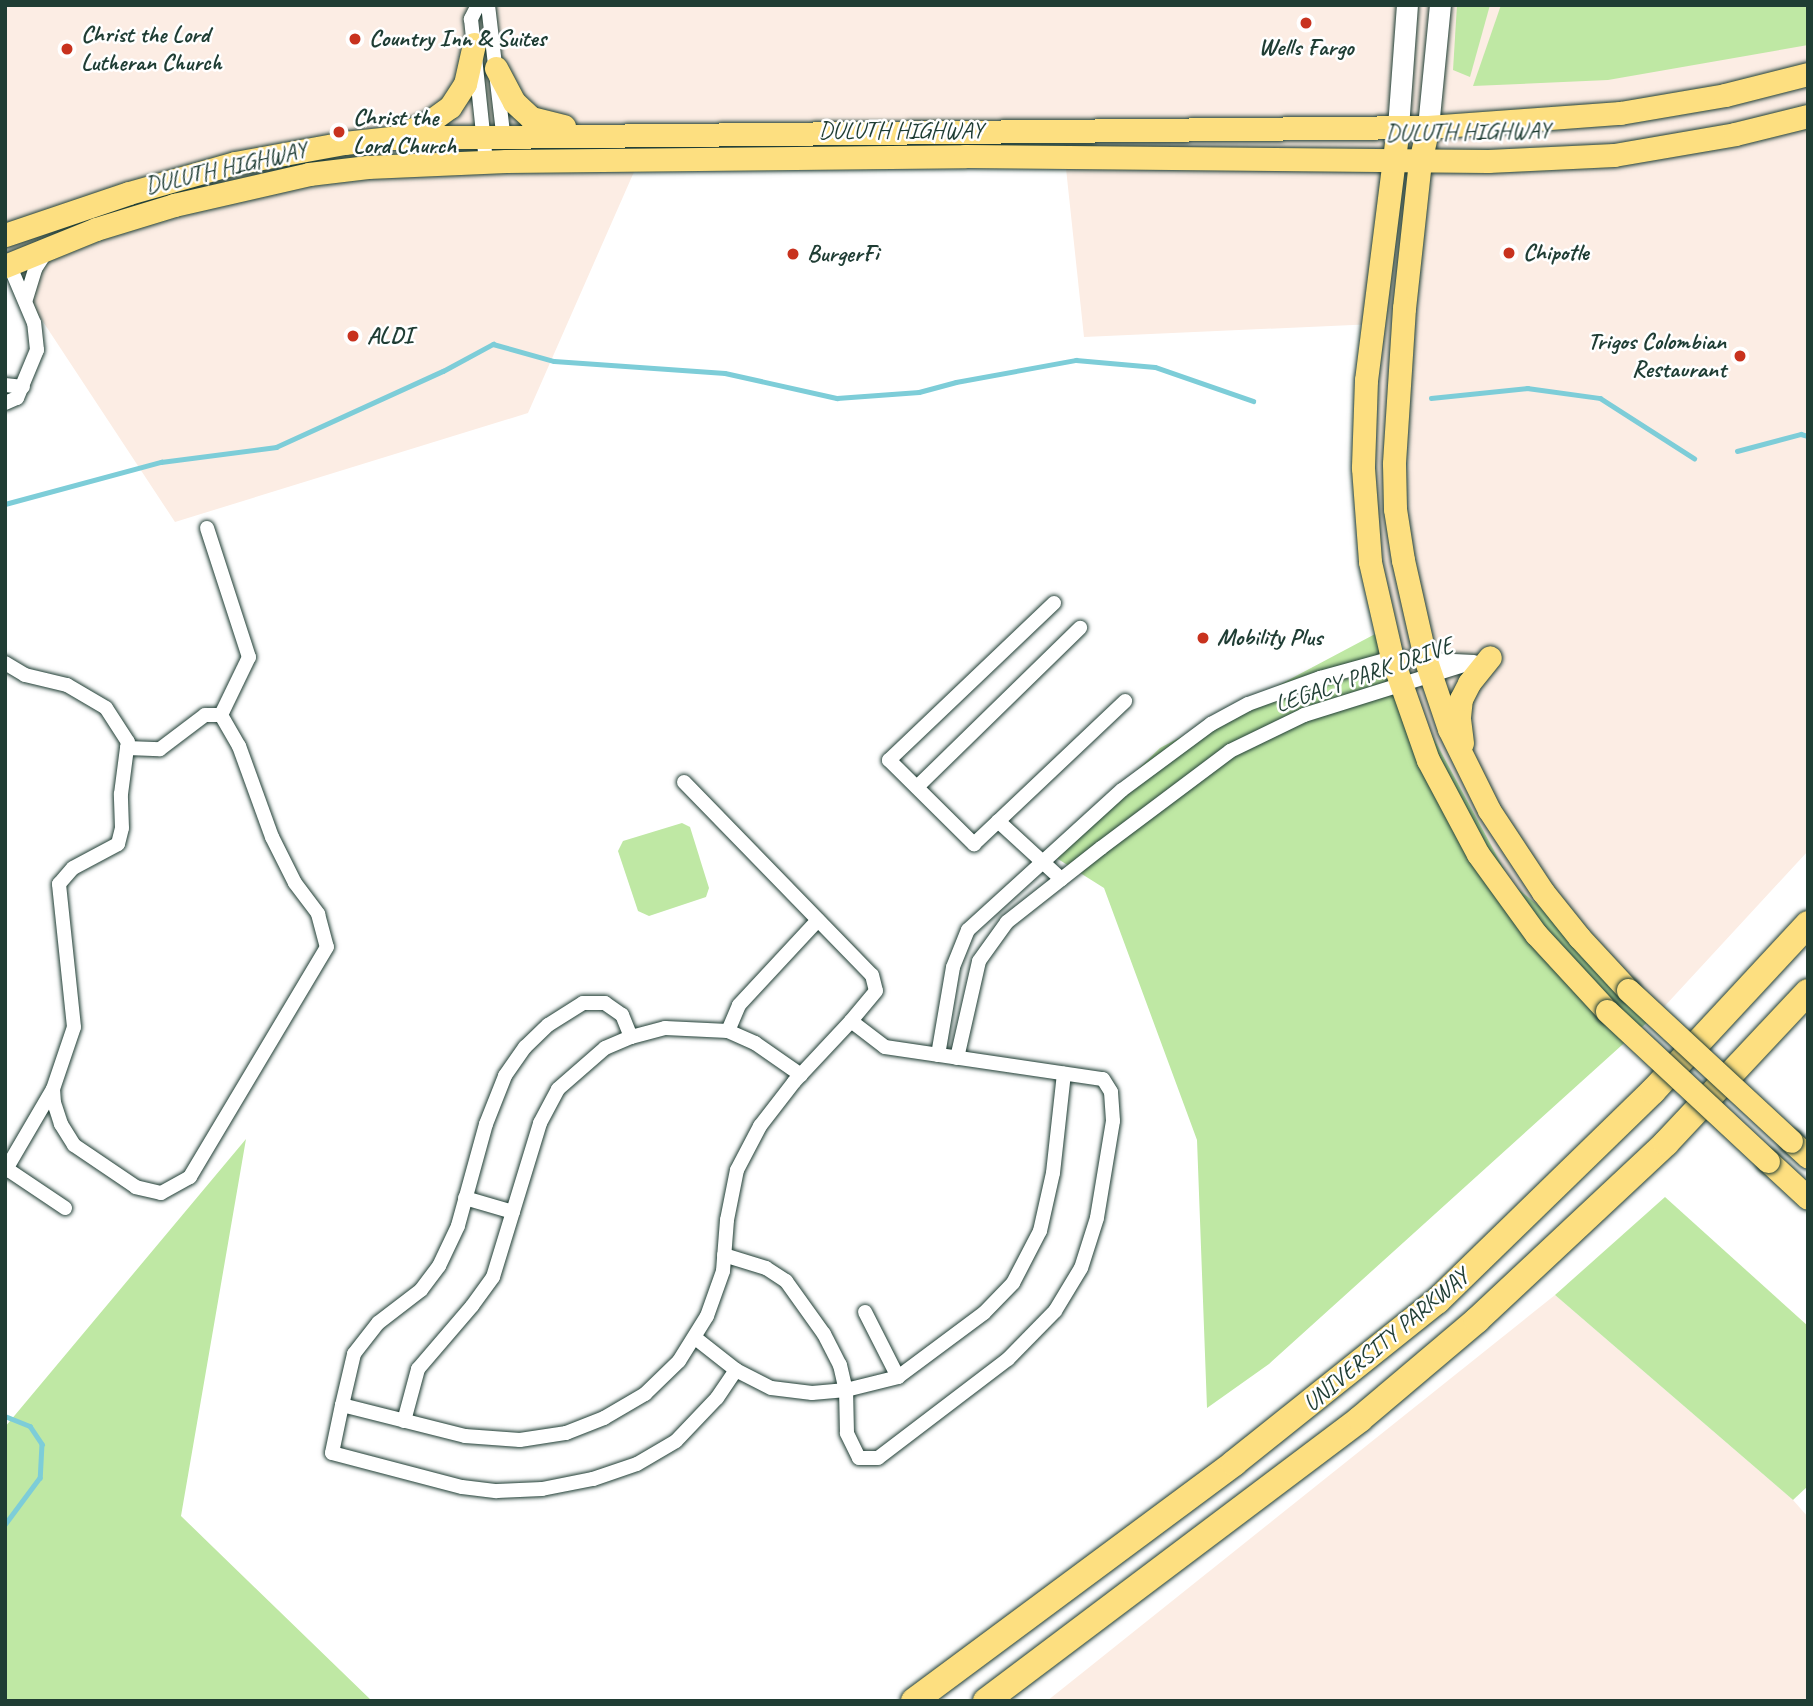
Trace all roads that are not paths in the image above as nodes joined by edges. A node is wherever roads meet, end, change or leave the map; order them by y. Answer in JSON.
{"nodes":[{"id":1,"x":478,"y":5,"type":"edge"},
{"id":2,"x":488,"y":5,"type":"edge"},
{"id":3,"x":1407,"y":5,"type":"edge"},
{"id":4,"x":1440,"y":5,"type":"edge"},
{"id":5,"x":474,"y":44,"type":"junction"},
{"id":6,"x":495,"y":68,"type":"junction"},
{"id":7,"x":1808,"y":74,"type":"edge"},
{"id":8,"x":1808,"y":116,"type":"edge"},
{"id":9,"x":1398,"y":127,"type":"junction"},
{"id":10,"x":1428,"y":127,"type":"junction"},
{"id":11,"x":598,"y":134,"type":"junction"},
{"id":12,"x":493,"y":135,"type":"junction"},
{"id":13,"x":391,"y":138,"type":"junction"},
{"id":14,"x":1394,"y":161,"type":"junction"},
{"id":15,"x":1420,"y":161,"type":"junction"},
{"id":16,"x":496,"y":162,"type":"junction"},
{"id":17,"x":129,"y":193,"type":"junction"},
{"id":18,"x":5,"y":235,"type":"edge"},
{"id":19,"x":49,"y":247,"type":"junction"},
{"id":20,"x":7,"y":265,"type":"edge"},
{"id":21,"x":26,"y":299,"type":"junction"},
{"id":22,"x":5,"y":385,"type":"edge"},
{"id":23,"x":23,"y":387,"type":"junction"},
{"id":24,"x":5,"y":403,"type":"edge"},
{"id":25,"x":208,"y":528,"type":"dead end"},
{"id":26,"x":1054,"y":603,"type":"dead end"},
{"id":27,"x":1080,"y":628,"type":"dead end"},
{"id":28,"x":1490,"y":657,"type":"dead end"},
{"id":29,"x":1392,"y":659,"type":"junction"},
{"id":30,"x":5,"y":663,"type":"edge"},
{"id":31,"x":1428,"y":668,"type":"junction"},
{"id":32,"x":1401,"y":685,"type":"junction"},
{"id":33,"x":1125,"y":701,"type":"dead end"},
{"id":34,"x":221,"y":715,"type":"junction"},
{"id":35,"x":127,"y":745,"type":"junction"},
{"id":36,"x":1465,"y":766,"type":"junction"},
{"id":37,"x":684,"y":782,"type":"dead end"},
{"id":38,"x":917,"y":787,"type":"junction"},
{"id":39,"x":998,"y":821,"type":"junction"},
{"id":40,"x":1041,"y":862,"type":"junction"},
{"id":41,"x":1061,"y":879,"type":"junction"},
{"id":42,"x":818,"y":920,"type":"junction"},
{"id":43,"x":1808,"y":924,"type":"edge"},
{"id":44,"x":1808,"y":992,"type":"edge"},
{"id":45,"x":851,"y":1021,"type":"junction"},
{"id":46,"x":729,"y":1031,"type":"junction"},
{"id":47,"x":631,"y":1037,"type":"junction"},
{"id":48,"x":939,"y":1055,"type":"junction"},
{"id":49,"x":957,"y":1058,"type":"junction"},
{"id":50,"x":801,"y":1074,"type":"junction"},
{"id":51,"x":1064,"y":1074,"type":"junction"},
{"id":52,"x":53,"y":1089,"type":"junction"},
{"id":53,"x":1808,"y":1157,"type":"edge"},
{"id":54,"x":6,"y":1170,"type":"edge"},
{"id":55,"x":465,"y":1198,"type":"junction"},
{"id":56,"x":1808,"y":1198,"type":"edge"},
{"id":57,"x":65,"y":1209,"type":"dead end"},
{"id":58,"x":513,"y":1212,"type":"junction"},
{"id":59,"x":724,"y":1255,"type":"junction"},
{"id":60,"x":865,"y":1312,"type":"dead end"},
{"id":61,"x":694,"y":1337,"type":"junction"},
{"id":62,"x":736,"y":1370,"type":"junction"},
{"id":63,"x":898,"y":1377,"type":"junction"},
{"id":64,"x":846,"y":1390,"type":"junction"},
{"id":65,"x":342,"y":1405,"type":"junction"},
{"id":66,"x":404,"y":1421,"type":"junction"},
{"id":67,"x":1001,"y":1693,"type":"edge"},
{"id":68,"x":914,"y":1701,"type":"edge"},
{"id":69,"x":986,"y":1701,"type":"edge"}],
"edges":[{"from":1,"to":5,"type":"street"},
{"from":2,"to":6,"type":"street"},
{"from":3,"to":9,"type":"main road"},
{"from":4,"to":10,"type":"main road"},
{"from":5,"to":12,"type":"street"},
{"from":5,"to":13,"type":"main road"},
{"from":6,"to":11,"type":"main road"},
{"from":6,"to":12,"type":"street"},
{"from":7,"to":10,"type":"main road","name":"DULUTH HIGHWAY"},
{"from":8,"to":15,"type":"main road","name":"DULUTH HIGHWAY"},
{"from":9,"to":10,"type":"main road","name":"DULUTH HIGHWAY"},
{"from":9,"to":11,"type":"main road","name":"DULUTH HIGHWAY"},
{"from":9,"to":14,"type":"main road"},
{"from":10,"to":15,"type":"main road"},
{"from":11,"to":12,"type":"main road","name":"DULUTH HIGHWAY"},
{"from":12,"to":13,"type":"main road","name":"DULUTH HIGHWAY"},
{"from":12,"to":16,"type":"street"},
{"from":12,"to":16,"type":"street"},
{"from":13,"to":17,"type":"main road","name":"DULUTH HIGHWAY"},
{"from":14,"to":15,"type":"main road","name":"DULUTH HIGHWAY"},
{"from":14,"to":16,"type":"main road","name":"DULUTH HIGHWAY"},
{"from":14,"to":29,"type":"main road"},
{"from":15,"to":31,"type":"main road"},
{"from":16,"to":19,"type":"main road","name":"DULUTH HIGHWAY"},
{"from":17,"to":18,"type":"main road","name":"DULUTH HIGHWAY"},
{"from":17,"to":20,"type":"main road"},
{"from":19,"to":20,"type":"main road","name":"DULUTH HIGHWAY"},
{"from":19,"to":21,"type":"street"},
{"from":20,"to":21,"type":"street"},
{"from":21,"to":23,"type":"street"},
{"from":22,"to":23,"type":"street"},
{"from":23,"to":24,"type":"street"},
{"from":25,"to":34,"type":"street"},
{"from":26,"to":38,"type":"street"},
{"from":27,"to":38,"type":"street"},
{"from":28,"to":36,"type":"main road"},
{"from":29,"to":31,"type":"street","name":"LEGACY PARK DRIVE"},
{"from":29,"to":32,"type":"main road"},
{"from":29,"to":40,"type":"street","name":"LEGACY PARK DRIVE"},
{"from":30,"to":35,"type":"street"},
{"from":31,"to":32,"type":"street","name":"LEGACY PARK DRIVE"},
{"from":31,"to":36,"type":"main road"},
{"from":32,"to":41,"type":"street","name":"LEGACY PARK DRIVE"},
{"from":32,"to":56,"type":"main road","bridge":true},
{"from":33,"to":39,"type":"street"},
{"from":34,"to":35,"type":"street"},
{"from":34,"to":52,"type":"street"},
{"from":35,"to":52,"type":"street"},
{"from":36,"to":53,"type":"main road","bridge":true},
{"from":37,"to":42,"type":"street"},
{"from":38,"to":39,"type":"street"},
{"from":39,"to":40,"type":"street"},
{"from":40,"to":41,"type":"street"},
{"from":40,"to":48,"type":"street","name":"LEGACY PARK DRIVE"},
{"from":41,"to":49,"type":"street","name":"LEGACY PARK DRIVE"},
{"from":42,"to":45,"type":"street"},
{"from":42,"to":46,"type":"street"},
{"from":43,"to":68,"type":"highway","name":"UNIVERSITY PARKWAY"},
{"from":44,"to":67,"type":"highway","name":"UNIVERSITY PARKWAY"},
{"from":45,"to":48,"type":"street"},
{"from":45,"to":50,"type":"street"},
{"from":46,"to":47,"type":"street"},
{"from":46,"to":50,"type":"street"},
{"from":47,"to":55,"type":"street"},
{"from":47,"to":58,"type":"street"},
{"from":48,"to":49,"type":"street"},
{"from":49,"to":51,"type":"street"},
{"from":50,"to":59,"type":"street"},
{"from":51,"to":63,"type":"street"},
{"from":51,"to":64,"type":"street"},
{"from":52,"to":54,"type":"street"},
{"from":54,"to":57,"type":"street"},
{"from":55,"to":58,"type":"street"},
{"from":55,"to":65,"type":"street"},
{"from":58,"to":66,"type":"street"},
{"from":59,"to":61,"type":"street"},
{"from":59,"to":64,"type":"street"},
{"from":60,"to":63,"type":"street"},
{"from":61,"to":62,"type":"street"},
{"from":61,"to":66,"type":"street"},
{"from":62,"to":64,"type":"street"},
{"from":62,"to":65,"type":"street"},
{"from":63,"to":64,"type":"street"},
{"from":65,"to":66,"type":"street"},
{"from":67,"to":69,"type":"highway","name":"UNIVERSITY PARKWAY"}]}
